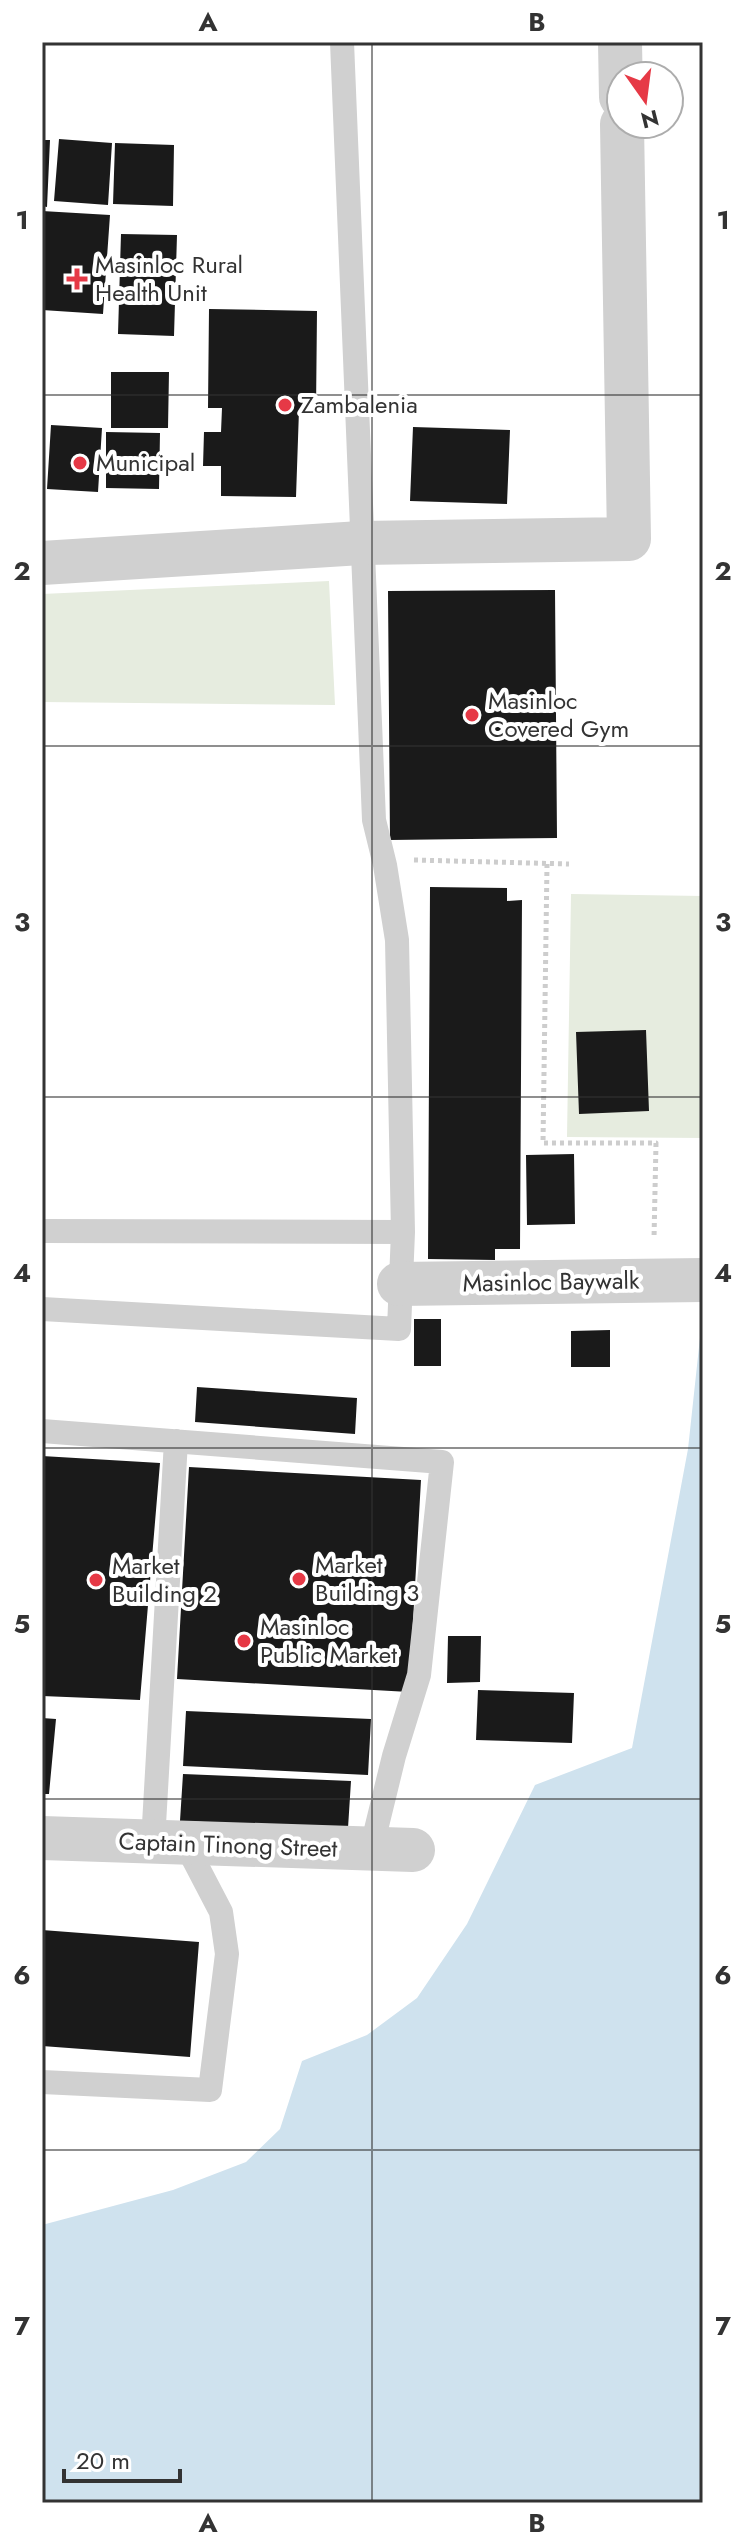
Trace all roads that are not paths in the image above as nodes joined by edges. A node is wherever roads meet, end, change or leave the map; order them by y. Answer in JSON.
{"nodes":[{"id":1,"x":342,"y":42,"type":"edge"},
{"id":2,"x":622,"y":140,"type":"edge"},
{"id":3,"x":361,"y":543,"type":"junction"},
{"id":4,"x":42,"y":563,"type":"edge"},
{"id":5,"x":42,"y":1231,"type":"edge"},
{"id":6,"x":403,"y":1232,"type":"junction"},
{"id":7,"x":703,"y":1280,"type":"edge"},
{"id":8,"x":399,"y":1284,"type":"junction"},
{"id":9,"x":42,"y":1309,"type":"edge"},
{"id":10,"x":42,"y":1431,"type":"edge"},
{"id":11,"x":176,"y":1441,"type":"junction"},
{"id":12,"x":42,"y":1838,"type":"edge"},
{"id":13,"x":169,"y":1842,"type":"junction"},
{"id":14,"x":392,"y":1850,"type":"joint"},
{"id":15,"x":42,"y":2082,"type":"edge"}],
"edges":[{"from":1,"to":3,"type":"lane"},
{"from":2,"to":3,"type":"street"},
{"from":3,"to":4,"type":"street"},
{"from":3,"to":6,"type":"lane"},
{"from":5,"to":6,"type":"lane"},
{"from":6,"to":8,"type":"lane"},
{"from":7,"to":8,"type":"street","name":"Masinloc Baywalk"},
{"from":8,"to":9,"type":"lane"},
{"from":10,"to":11,"type":"lane"},
{"from":11,"to":13,"type":"lane"},
{"from":11,"to":14,"type":"lane"},
{"from":12,"to":13,"type":"street","name":"Captain Tinong Street"},
{"from":13,"to":14,"type":"street","name":"Captain Tinong Street"},
{"from":13,"to":15,"type":"lane"}]}
